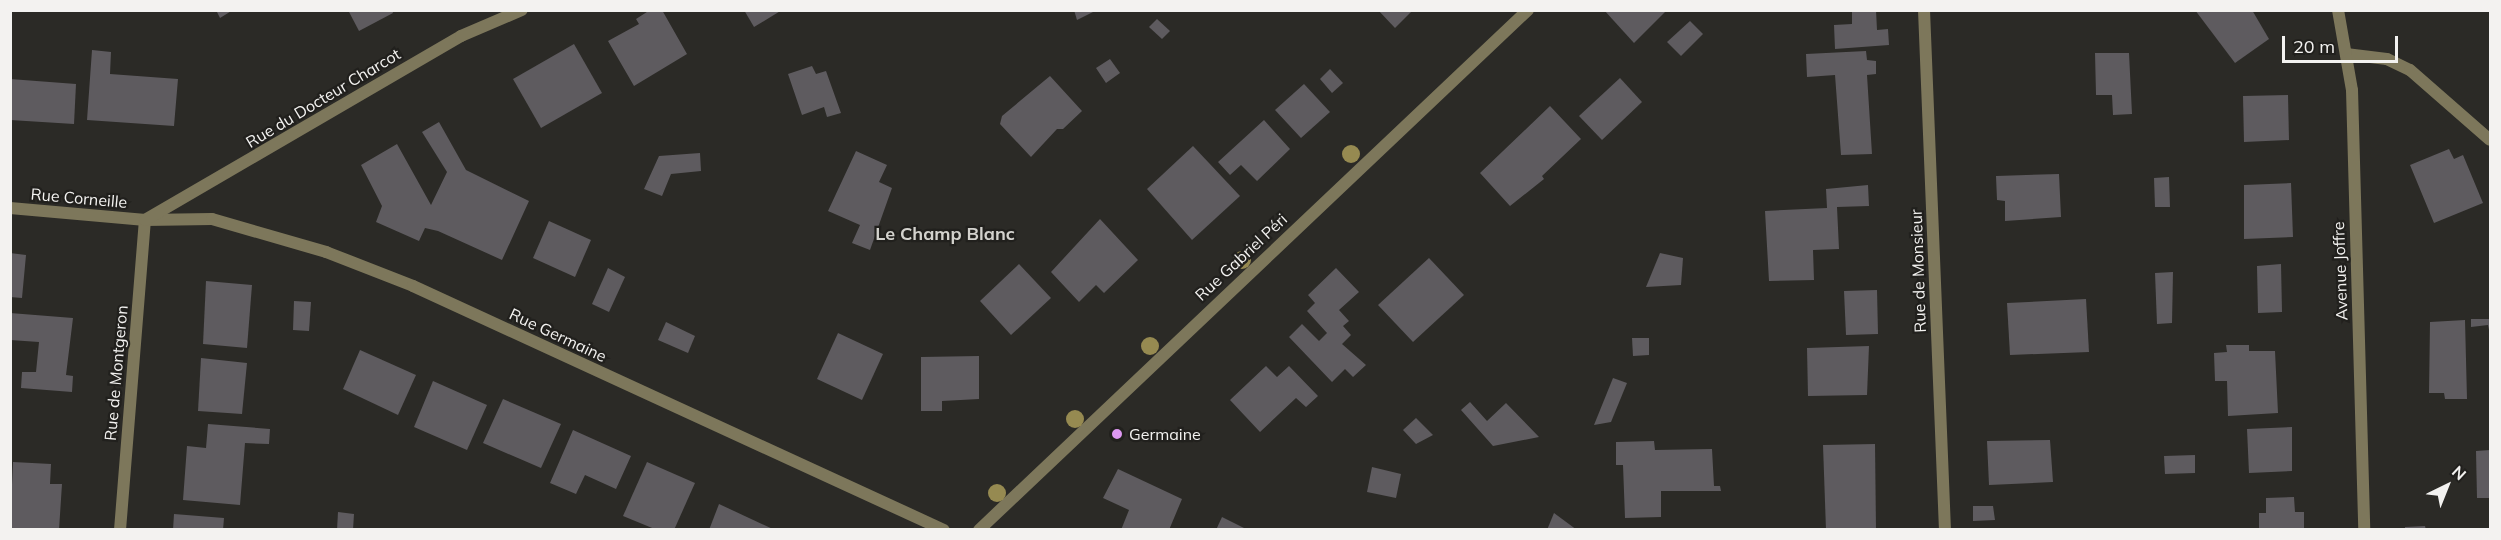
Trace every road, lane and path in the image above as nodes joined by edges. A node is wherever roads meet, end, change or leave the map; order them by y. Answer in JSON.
{"nodes":[{"id":1,"x":522,"y":10,"type":"edge"},
{"id":2,"x":1528,"y":10,"type":"edge"},
{"id":3,"x":1924,"y":10,"type":"edge"},
{"id":4,"x":2337,"y":11,"type":"edge"},
{"id":5,"x":2346,"y":54,"type":"junction"},
{"id":6,"x":2490,"y":140,"type":"edge"},
{"id":7,"x":10,"y":208,"type":"edge"},
{"id":8,"x":145,"y":220,"type":"junction"},
{"id":9,"x":120,"y":530,"type":"edge"},
{"id":10,"x":944,"y":530,"type":"edge"},
{"id":11,"x":979,"y":530,"type":"edge"},
{"id":12,"x":1945,"y":530,"type":"edge"},
{"id":13,"x":2364,"y":530,"type":"edge"}],
"edges":[{"from":1,"to":8,"type":"street","name":"Rue du Docteur Charcot"},
{"from":2,"to":11,"type":"street","name":"Rue Gabriel Péri"},
{"from":3,"to":12,"type":"street","name":"Rue de Monsieur"},
{"from":4,"to":5,"type":"street","name":"Avenue Joffre"},
{"from":5,"to":6,"type":"street"},
{"from":5,"to":13,"type":"street","name":"Avenue Joffre"},
{"from":7,"to":8,"type":"street","name":"Rue Corneille"},
{"from":8,"to":9,"type":"street","name":"Rue de Montgeron"},
{"from":8,"to":10,"type":"street","name":"Rue Germaine"}]}
